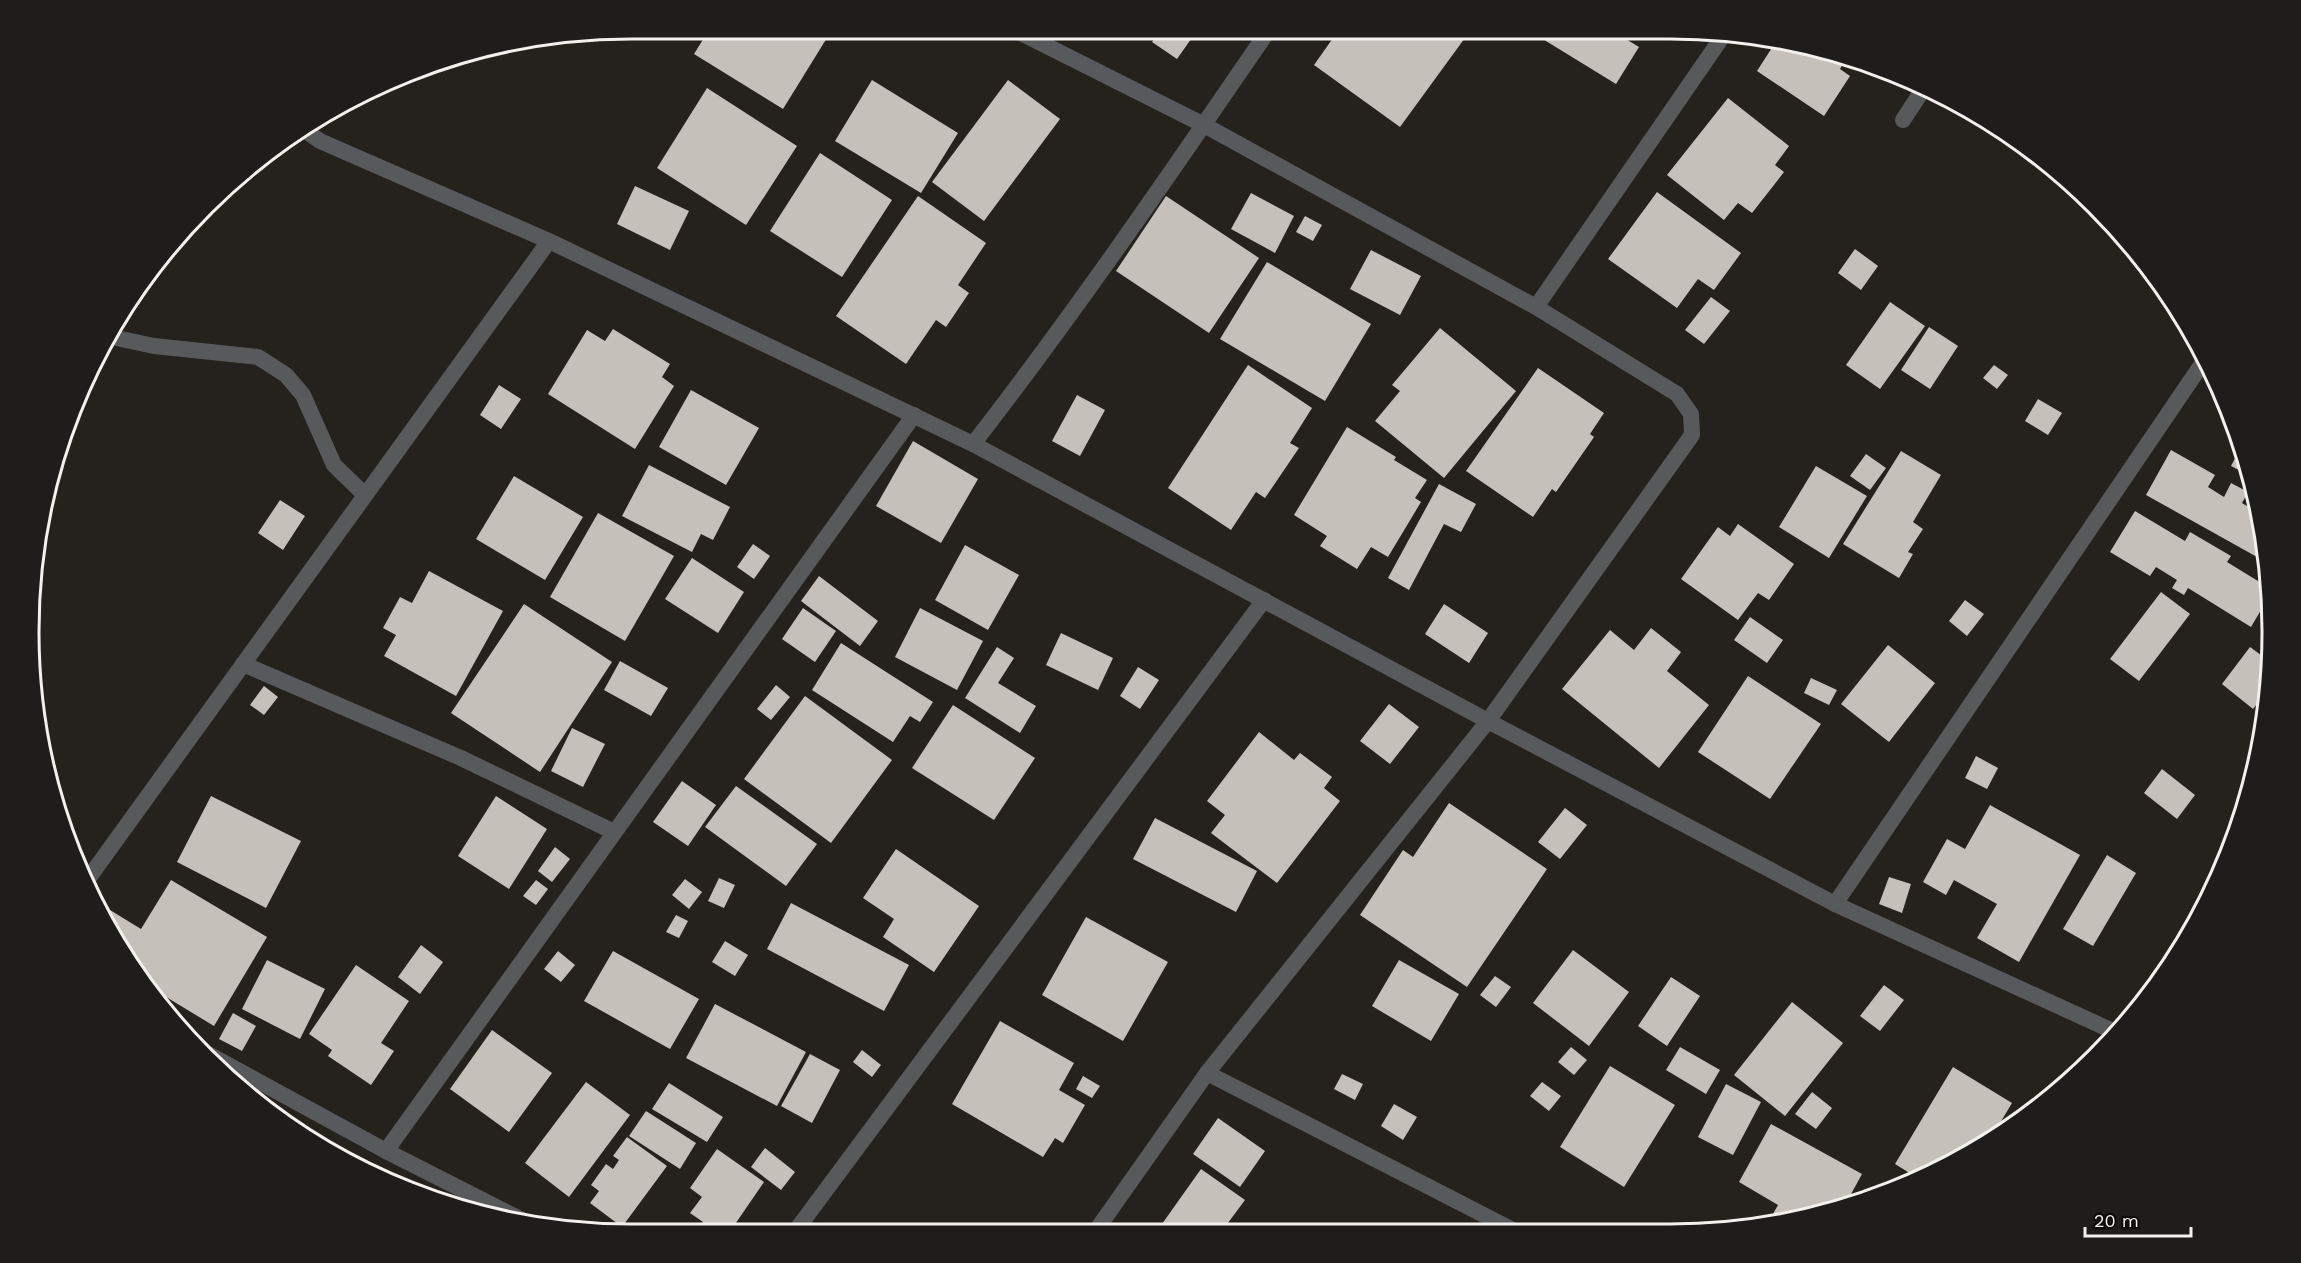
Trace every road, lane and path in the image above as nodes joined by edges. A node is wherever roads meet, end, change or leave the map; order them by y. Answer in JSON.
{"nodes":[{"id":1,"x":1033,"y":39,"type":"edge"},
{"id":2,"x":1262,"y":39,"type":"edge"},
{"id":3,"x":1719,"y":41,"type":"edge"},
{"id":4,"x":1920,"y":95,"type":"edge"},
{"id":5,"x":1903,"y":120,"type":"dead end"},
{"id":6,"x":1204,"y":124,"type":"junction"},
{"id":7,"x":310,"y":134,"type":"edge"},
{"id":8,"x":549,"y":240,"type":"junction"},
{"id":9,"x":1536,"y":306,"type":"junction"},
{"id":10,"x":116,"y":338,"type":"edge"},
{"id":11,"x":2200,"y":367,"type":"edge"},
{"id":12,"x":914,"y":415,"type":"junction"},
{"id":13,"x":973,"y":444,"type":"junction"},
{"id":14,"x":365,"y":495,"type":"junction"},
{"id":15,"x":1263,"y":600,"type":"junction"},
{"id":16,"x":243,"y":664,"type":"junction"},
{"id":17,"x":1488,"y":721,"type":"junction"},
{"id":18,"x":614,"y":832,"type":"junction"},
{"id":19,"x":91,"y":874,"type":"edge"},
{"id":20,"x":1835,"y":904,"type":"junction"},
{"id":21,"x":2108,"y":1029,"type":"edge"},
{"id":22,"x":231,"y":1067,"type":"edge"},
{"id":23,"x":1207,"y":1073,"type":"junction"},
{"id":24,"x":386,"y":1151,"type":"junction"},
{"id":25,"x":501,"y":1210,"type":"edge"},
{"id":26,"x":801,"y":1224,"type":"edge"},
{"id":27,"x":1101,"y":1224,"type":"edge"},
{"id":28,"x":1501,"y":1224,"type":"edge"}],
"edges":[{"from":1,"to":6,"type":"street"},
{"from":2,"to":6,"type":"street"},
{"from":3,"to":9,"type":"street"},
{"from":4,"to":5,"type":"street"},
{"from":6,"to":9,"type":"street"},
{"from":6,"to":13,"type":"street"},
{"from":7,"to":8,"type":"street"},
{"from":8,"to":12,"type":"street"},
{"from":8,"to":14,"type":"street"},
{"from":9,"to":17,"type":"street"},
{"from":10,"to":14,"type":"street"},
{"from":11,"to":20,"type":"street"},
{"from":12,"to":13,"type":"street"},
{"from":12,"to":18,"type":"street"},
{"from":13,"to":15,"type":"street"},
{"from":14,"to":16,"type":"street"},
{"from":15,"to":17,"type":"street"},
{"from":15,"to":26,"type":"street"},
{"from":16,"to":18,"type":"street"},
{"from":16,"to":19,"type":"street"},
{"from":17,"to":20,"type":"street"},
{"from":17,"to":23,"type":"street"},
{"from":18,"to":24,"type":"street"},
{"from":20,"to":21,"type":"street"},
{"from":22,"to":24,"type":"street"},
{"from":23,"to":27,"type":"street"},
{"from":23,"to":28,"type":"street"},
{"from":24,"to":25,"type":"street"}]}
